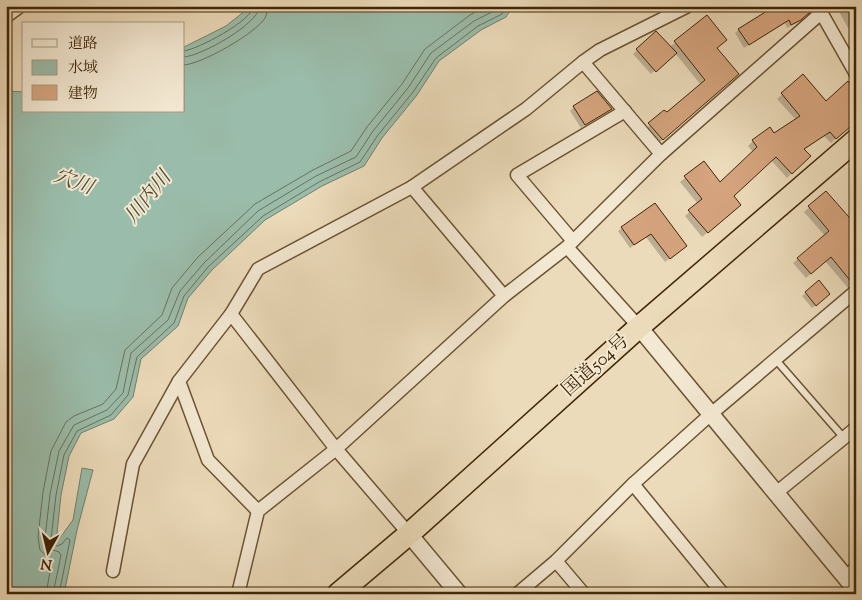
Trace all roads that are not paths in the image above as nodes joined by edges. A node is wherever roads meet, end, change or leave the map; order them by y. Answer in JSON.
{"nodes":[{"id":1,"x":17,"y":6,"type":"edge"},
{"id":2,"x":688,"y":6,"type":"edge"},
{"id":3,"x":819,"y":10,"type":"edge"},
{"id":4,"x":6,"y":14,"type":"edge"},
{"id":5,"x":583,"y":62,"type":"junction"},
{"id":6,"x":856,"y":74,"type":"edge"},
{"id":7,"x":625,"y":111,"type":"junction"},
{"id":8,"x":856,"y":140,"type":"edge"},
{"id":9,"x":661,"y":154,"type":"junction"},
{"id":10,"x":412,"y":186,"type":"junction"},
{"id":11,"x":570,"y":244,"type":"junction"},
{"id":12,"x":856,"y":290,"type":"edge"},
{"id":13,"x":504,"y":296,"type":"junction"},
{"id":14,"x":231,"y":314,"type":"junction"},
{"id":15,"x":639,"y":327,"type":"junction"},
{"id":16,"x":776,"y":360,"type":"junction"},
{"id":17,"x":180,"y":381,"type":"junction"},
{"id":18,"x":711,"y":414,"type":"junction"},
{"id":19,"x":856,"y":428,"type":"edge"},
{"id":20,"x":844,"y":438,"type":"junction"},
{"id":21,"x":336,"y":449,"type":"junction"},
{"id":22,"x":633,"y":484,"type":"junction"},
{"id":23,"x":776,"y":493,"type":"junction"},
{"id":24,"x":258,"y":511,"type":"junction"},
{"id":25,"x":409,"y":534,"type":"junction"},
{"id":26,"x":556,"y":561,"type":"junction"},
{"id":27,"x":113,"y":571,"type":"dead end"},
{"id":28,"x":852,"y":578,"type":"edge"},
{"id":29,"x":238,"y":594,"type":"edge"},
{"id":30,"x":338,"y":594,"type":"edge"},
{"id":31,"x":459,"y":594,"type":"edge"},
{"id":32,"x":517,"y":594,"type":"edge"},
{"id":33,"x":584,"y":594,"type":"edge"},
{"id":34,"x":723,"y":594,"type":"edge"}],
"edges":[{"from":1,"to":4,"type":"street"},
{"from":2,"to":5,"type":"street"},
{"from":3,"to":6,"type":"street"},
{"from":3,"to":9,"type":"street"},
{"from":5,"to":7,"type":"street"},
{"from":5,"to":10,"type":"street"},
{"from":7,"to":9,"type":"street"},
{"from":7,"to":11,"type":"street"},
{"from":8,"to":15,"type":"highway","name":"国道504号"},
{"from":9,"to":11,"type":"street"},
{"from":10,"to":13,"type":"street"},
{"from":10,"to":14,"type":"street"},
{"from":11,"to":13,"type":"street"},
{"from":11,"to":15,"type":"street"},
{"from":12,"to":16,"type":"street"},
{"from":13,"to":21,"type":"street"},
{"from":14,"to":17,"type":"street"},
{"from":14,"to":21,"type":"street"},
{"from":15,"to":18,"type":"street"},
{"from":15,"to":25,"type":"highway","name":"国道504号"},
{"from":16,"to":18,"type":"street"},
{"from":16,"to":20,"type":"lane"},
{"from":17,"to":24,"type":"street"},
{"from":17,"to":27,"type":"street"},
{"from":18,"to":22,"type":"street"},
{"from":18,"to":23,"type":"street"},
{"from":19,"to":20,"type":"street"},
{"from":20,"to":23,"type":"street"},
{"from":21,"to":24,"type":"street"},
{"from":21,"to":25,"type":"street"},
{"from":22,"to":26,"type":"street"},
{"from":22,"to":34,"type":"street"},
{"from":23,"to":28,"type":"street"},
{"from":24,"to":29,"type":"street"},
{"from":25,"to":30,"type":"highway","name":"国道504号"},
{"from":25,"to":31,"type":"street"},
{"from":26,"to":32,"type":"street"},
{"from":26,"to":33,"type":"street"}]}
